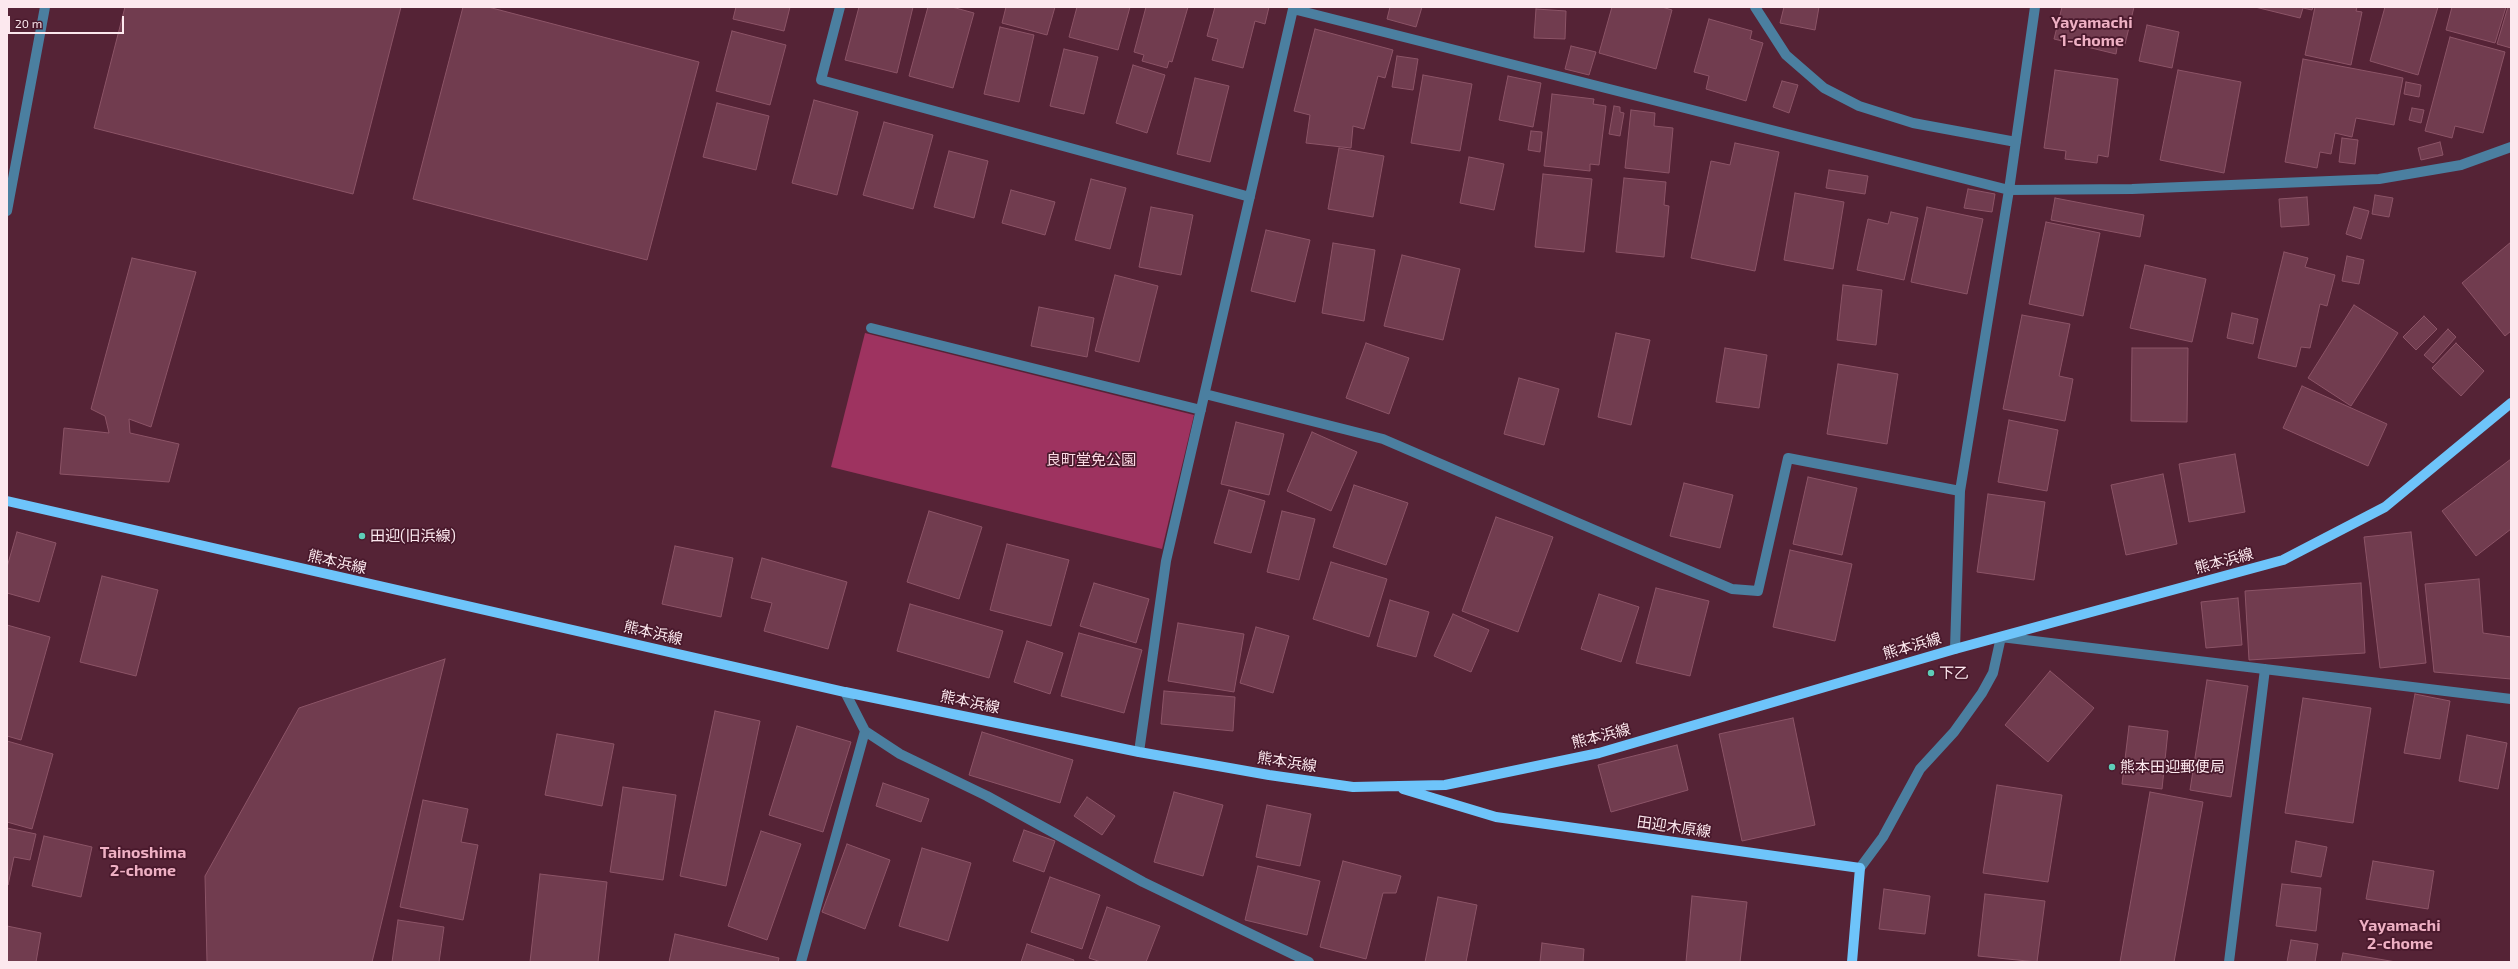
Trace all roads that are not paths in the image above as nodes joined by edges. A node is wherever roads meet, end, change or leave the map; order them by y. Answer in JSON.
{"nodes":[{"id":1,"x":45,"y":7,"type":"edge"},
{"id":2,"x":840,"y":7,"type":"edge"},
{"id":3,"x":1755,"y":7,"type":"edge"},
{"id":4,"x":2035,"y":7,"type":"edge"},
{"id":5,"x":1292,"y":8,"type":"edge"},
{"id":6,"x":2016,"y":142,"type":"junction"},
{"id":7,"x":2511,"y":147,"type":"edge"},
{"id":8,"x":2009,"y":190,"type":"junction"},
{"id":9,"x":1250,"y":196,"type":"junction"},
{"id":10,"x":7,"y":210,"type":"edge"},
{"id":11,"x":871,"y":328,"type":"dead end"},
{"id":12,"x":1205,"y":394,"type":"junction"},
{"id":13,"x":2511,"y":403,"type":"edge"},
{"id":14,"x":1201,"y":410,"type":"junction"},
{"id":15,"x":1960,"y":491,"type":"junction"},
{"id":16,"x":7,"y":501,"type":"edge"},
{"id":17,"x":2001,"y":637,"type":"junction"},
{"id":18,"x":1956,"y":649,"type":"junction"},
{"id":19,"x":2265,"y":669,"type":"junction"},
{"id":20,"x":845,"y":692,"type":"junction"},
{"id":21,"x":2511,"y":699,"type":"edge"},
{"id":22,"x":865,"y":731,"type":"junction"},
{"id":23,"x":1139,"y":752,"type":"junction"},
{"id":24,"x":1393,"y":786,"type":"junction"},
{"id":25,"x":1860,"y":868,"type":"junction"},
{"id":26,"x":801,"y":962,"type":"edge"},
{"id":27,"x":1309,"y":962,"type":"edge"},
{"id":28,"x":1852,"y":962,"type":"edge"},
{"id":29,"x":2229,"y":962,"type":"edge"}],
"edges":[{"from":1,"to":10,"type":"street"},
{"from":2,"to":9,"type":"street"},
{"from":3,"to":6,"type":"street"},
{"from":4,"to":6,"type":"street"},
{"from":5,"to":8,"type":"street"},
{"from":5,"to":9,"type":"street"},
{"from":6,"to":8,"type":"street"},
{"from":7,"to":8,"type":"street"},
{"from":8,"to":15,"type":"street"},
{"from":9,"to":12,"type":"street"},
{"from":11,"to":14,"type":"street"},
{"from":12,"to":14,"type":"street"},
{"from":12,"to":15,"type":"street"},
{"from":13,"to":17,"type":"main road","name":"熊本浜線"},
{"from":14,"to":23,"type":"street"},
{"from":15,"to":18,"type":"street"},
{"from":16,"to":20,"type":"main road","name":"熊本浜線"},
{"from":17,"to":18,"type":"main road","name":"熊本浜線"},
{"from":17,"to":19,"type":"street"},
{"from":17,"to":25,"type":"street"},
{"from":18,"to":24,"type":"main road","name":"熊本浜線"},
{"from":19,"to":21,"type":"street"},
{"from":19,"to":29,"type":"street"},
{"from":20,"to":22,"type":"street"},
{"from":20,"to":23,"type":"main road","name":"熊本浜線"},
{"from":22,"to":26,"type":"street"},
{"from":22,"to":27,"type":"street"},
{"from":23,"to":24,"type":"main road","name":"熊本浜線"},
{"from":24,"to":25,"type":"main road","name":"田迎木原線"},
{"from":25,"to":28,"type":"main road"}]}
